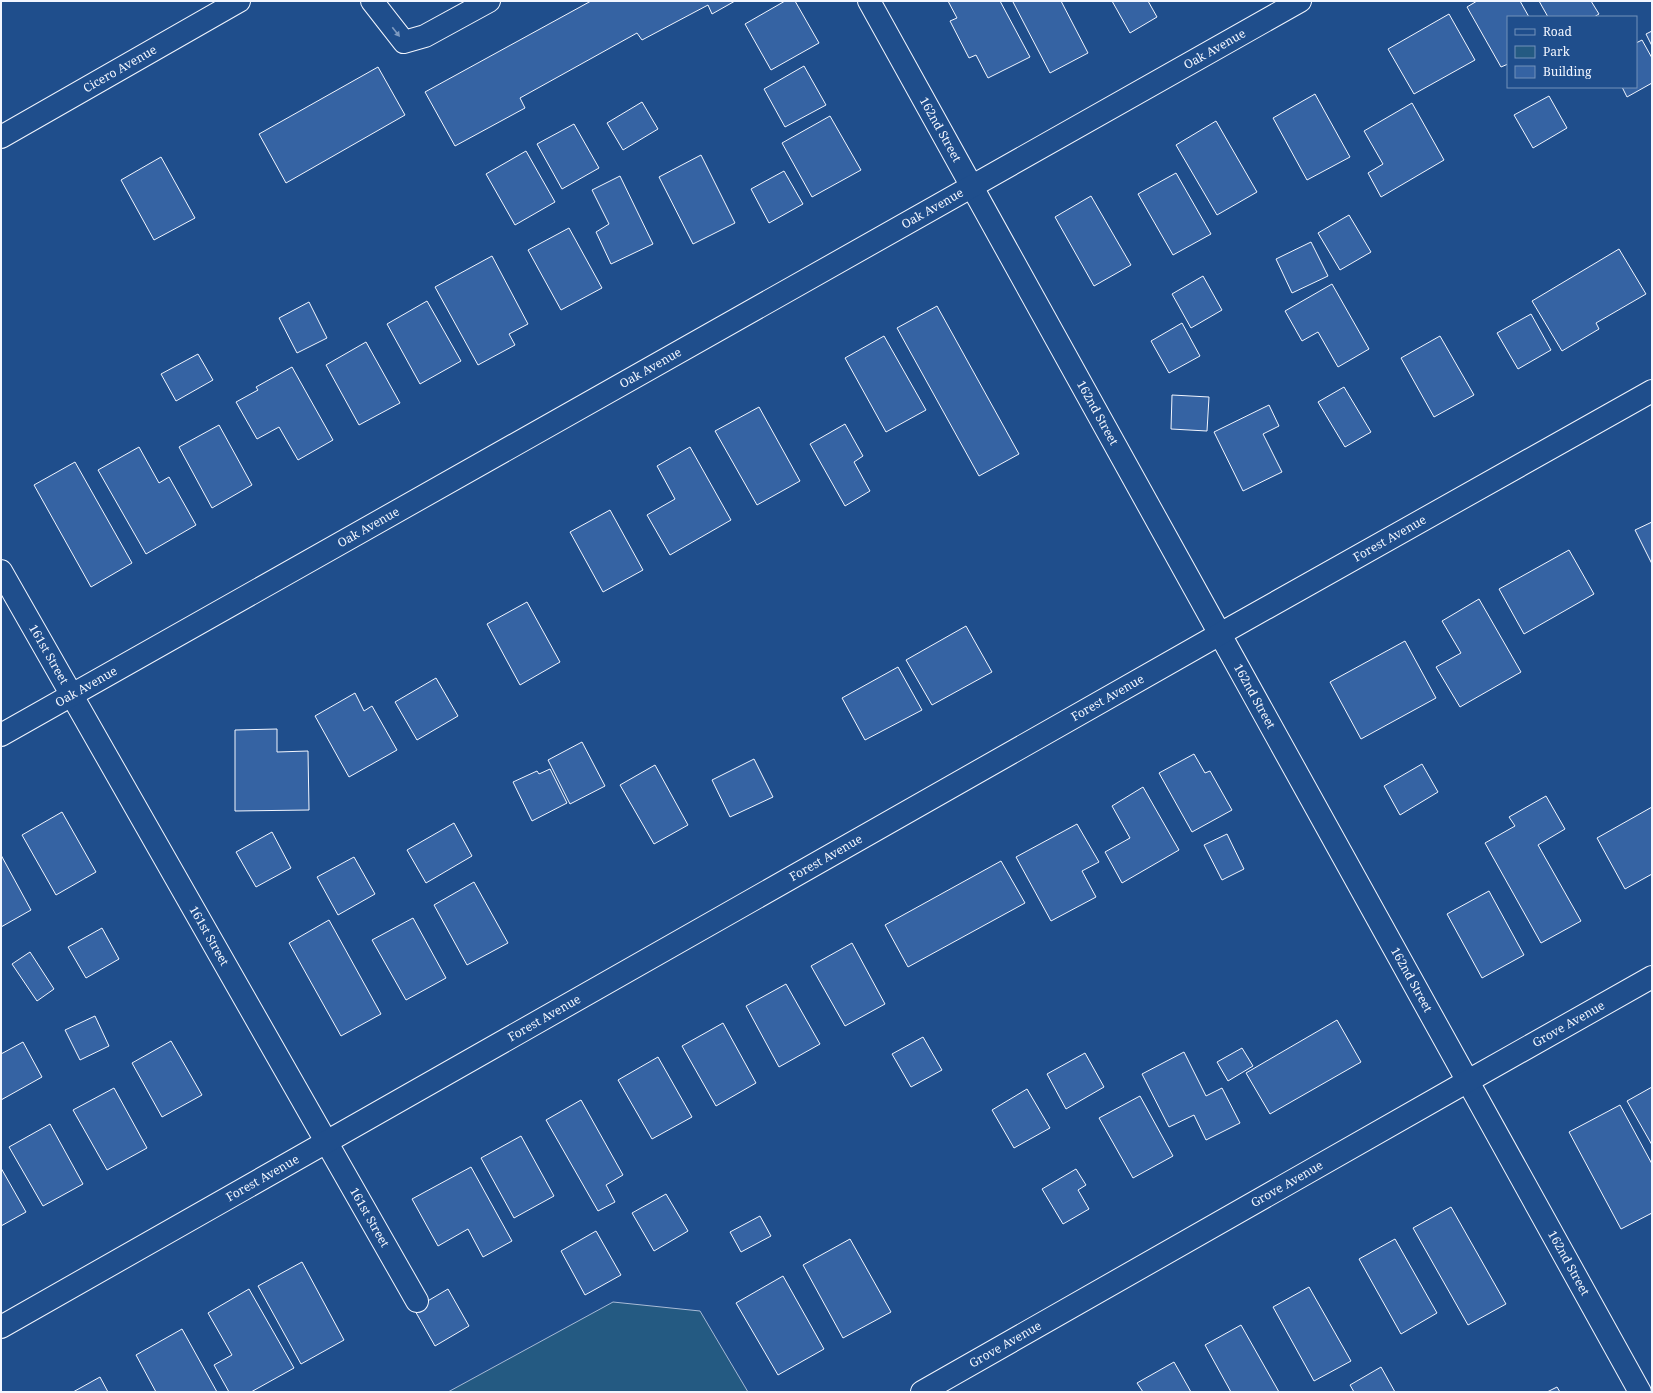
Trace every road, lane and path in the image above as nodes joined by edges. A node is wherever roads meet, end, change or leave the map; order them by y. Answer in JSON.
{"nodes":[{"id":1,"x":239,"y":1,"type":"edge"},
{"id":2,"x":372,"y":1,"type":"edge"},
{"id":3,"x":489,"y":1,"type":"edge"},
{"id":4,"x":869,"y":1,"type":"edge"},
{"id":5,"x":1300,"y":1,"type":"edge"},
{"id":6,"x":1,"y":137,"type":"edge"},
{"id":7,"x":972,"y":188,"type":"junction"},
{"id":8,"x":1652,"y":391,"type":"edge"},
{"id":9,"x":1,"y":571,"type":"edge"},
{"id":10,"x":1220,"y":634,"type":"junction"},
{"id":11,"x":71,"y":696,"type":"junction"},
{"id":12,"x":1,"y":735,"type":"edge"},
{"id":13,"x":1652,"y":977,"type":"edge"},
{"id":14,"x":1468,"y":1080,"type":"junction"},
{"id":15,"x":327,"y":1142,"type":"junction"},
{"id":16,"x":417,"y":1301,"type":"dead end"},
{"id":17,"x":1,"y":1327,"type":"edge"},
{"id":18,"x":922,"y":1392,"type":"edge"},
{"id":19,"x":1640,"y":1392,"type":"edge"}],
"edges":[{"from":1,"to":6,"type":"street","name":"Cicero Avenue"},
{"from":2,"to":3,"type":"street","one_way":true},
{"from":4,"to":7,"type":"street","name":"162nd Street"},
{"from":5,"to":7,"type":"street","name":"Oak Avenue"},
{"from":7,"to":10,"type":"street","name":"162nd Street"},
{"from":7,"to":11,"type":"street","name":"Oak Avenue"},
{"from":8,"to":10,"type":"street","name":"Forest Avenue"},
{"from":9,"to":11,"type":"street","name":"161st Street"},
{"from":10,"to":14,"type":"street","name":"162nd Street"},
{"from":10,"to":15,"type":"street","name":"Forest Avenue"},
{"from":11,"to":12,"type":"street","name":"Oak Avenue"},
{"from":11,"to":15,"type":"street","name":"161st Street"},
{"from":13,"to":14,"type":"street","name":"Grove Avenue"},
{"from":14,"to":18,"type":"street","name":"Grove Avenue"},
{"from":14,"to":19,"type":"street","name":"162nd Street"},
{"from":15,"to":16,"type":"street","name":"161st Street"},
{"from":15,"to":17,"type":"street","name":"Forest Avenue"}]}
